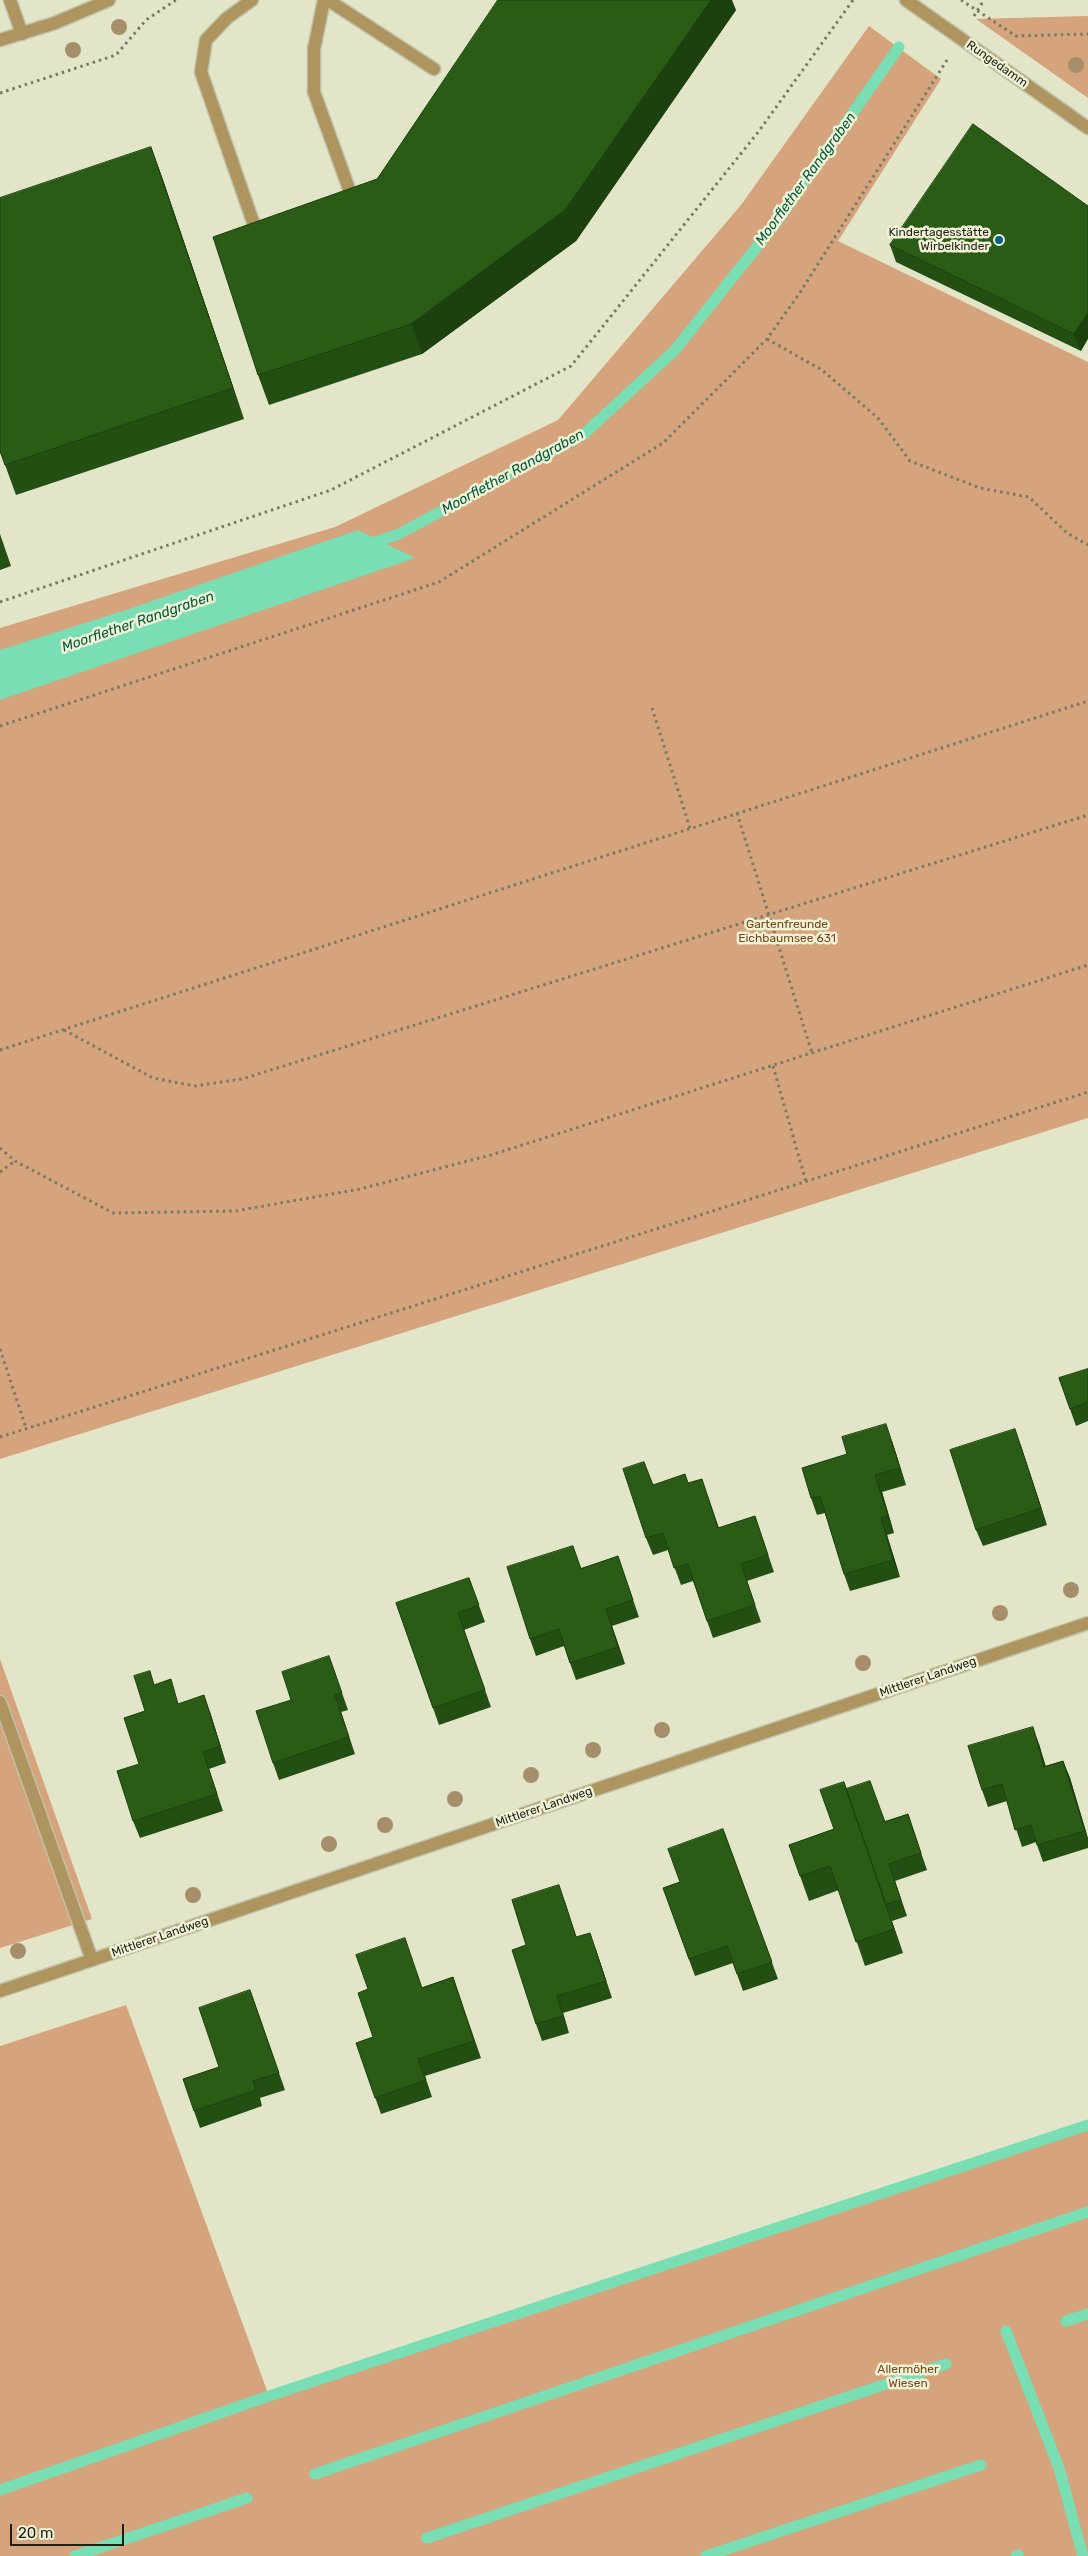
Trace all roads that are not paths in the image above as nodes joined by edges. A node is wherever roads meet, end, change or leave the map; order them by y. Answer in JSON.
{"nodes":[{"id":1,"x":10,"y":0,"type":"edge"},
{"id":2,"x":109,"y":0,"type":"edge"},
{"id":3,"x":252,"y":0,"type":"edge"},
{"id":4,"x":324,"y":0,"type":"edge"},
{"id":5,"x":328,"y":0,"type":"edge"},
{"id":6,"x":906,"y":0,"type":"edge"},
{"id":7,"x":22,"y":34,"type":"junction"},
{"id":8,"x":0,"y":40,"type":"edge"},
{"id":9,"x":434,"y":69,"type":"dead end"},
{"id":10,"x":1088,"y":128,"type":"edge"},
{"id":11,"x":349,"y":189,"type":"edge"},
{"id":12,"x":253,"y":222,"type":"edge"},
{"id":13,"x":1088,"y":1623,"type":"edge"},
{"id":14,"x":0,"y":1702,"type":"edge"},
{"id":15,"x":92,"y":1960,"type":"junction"},
{"id":16,"x":0,"y":1991,"type":"edge"}],
"edges":[{"from":1,"to":7,"type":"street"},
{"from":2,"to":7,"type":"street"},
{"from":3,"to":12,"type":"street"},
{"from":4,"to":11,"type":"street"},
{"from":5,"to":9,"type":"street"},
{"from":6,"to":10,"type":"street","name":"Rungedamm"},
{"from":7,"to":8,"type":"street"},
{"from":13,"to":15,"type":"street","name":"Mittlerer Landweg"},
{"from":14,"to":15,"type":"street"},
{"from":15,"to":16,"type":"street","name":"Mittlerer Landweg"}]}
